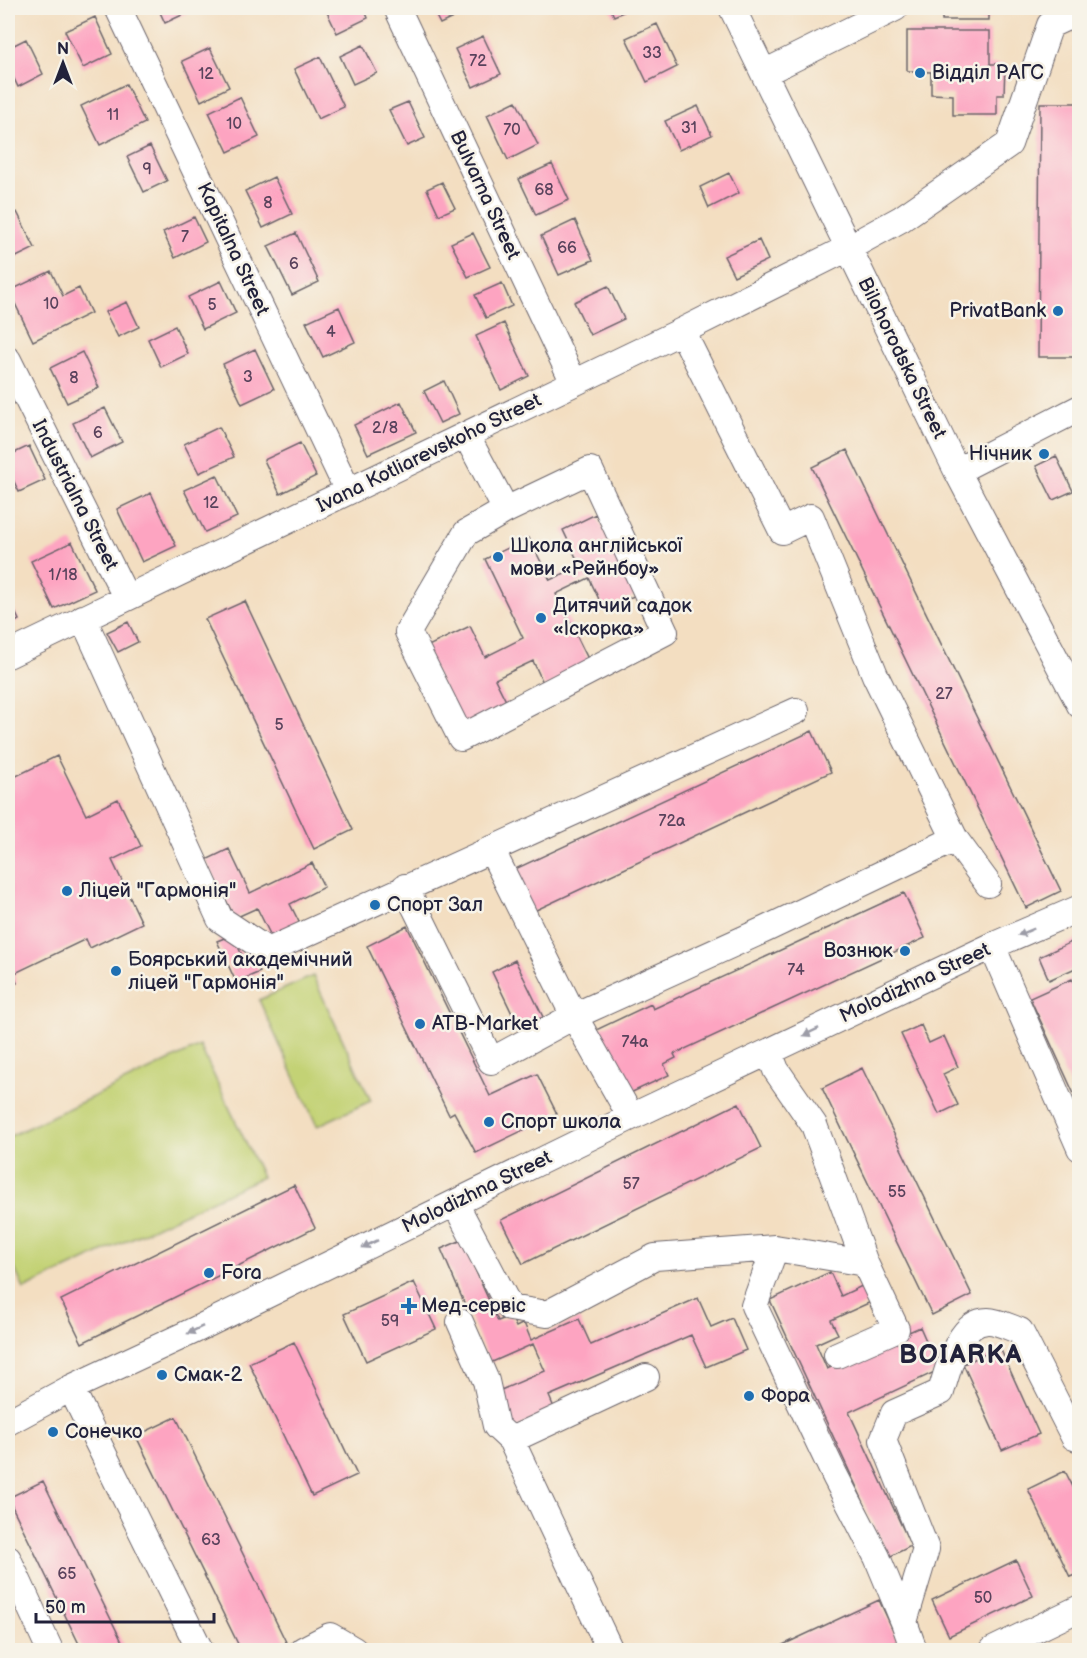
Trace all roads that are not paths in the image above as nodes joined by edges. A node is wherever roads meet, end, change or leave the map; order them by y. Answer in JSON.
{"nodes":[{"id":1,"x":118,"y":8,"type":"edge"},
{"id":2,"x":397,"y":8,"type":"edge"},
{"id":3,"x":732,"y":8,"type":"edge"},
{"id":4,"x":895,"y":8,"type":"edge"},
{"id":5,"x":1080,"y":11,"type":"edge"},
{"id":6,"x":764,"y":74,"type":"junction"},
{"id":7,"x":848,"y":248,"type":"junction"},
{"id":8,"x":682,"y":331,"type":"junction"},
{"id":9,"x":8,"y":360,"type":"edge"},
{"id":10,"x":574,"y":383,"type":"junction"},
{"id":11,"x":1080,"y":408,"type":"edge"},
{"id":12,"x":466,"y":435,"type":"junction"},
{"id":13,"x":957,"y":471,"type":"junction"},
{"id":14,"x":348,"y":491,"type":"junction"},
{"id":15,"x":506,"y":510,"type":"junction"},
{"id":16,"x":126,"y":597,"type":"junction"},
{"id":17,"x":83,"y":618,"type":"junction"},
{"id":18,"x":8,"y":655,"type":"edge"},
{"id":19,"x":1072,"y":670,"type":"edge"},
{"id":20,"x":1080,"y":705,"type":"edge"},
{"id":21,"x":796,"y":711,"type":"dead end"},
{"id":22,"x":955,"y":839,"type":"junction"},
{"id":23,"x":491,"y":849,"type":"junction"},
{"id":24,"x":988,"y":884,"type":"dead end"},
{"id":25,"x":405,"y":887,"type":"junction"},
{"id":26,"x":1080,"y":909,"type":"edge"},
{"id":27,"x":992,"y":946,"type":"junction"},
{"id":28,"x":574,"y":1016,"type":"junction"},
{"id":29,"x":769,"y":1053,"type":"junction"},
{"id":30,"x":630,"y":1117,"type":"junction"},
{"id":31,"x":1080,"y":1148,"type":"edge"},
{"id":32,"x":454,"y":1203,"type":"junction"},
{"id":33,"x":775,"y":1248,"type":"junction"},
{"id":34,"x":865,"y":1263,"type":"junction"},
{"id":35,"x":460,"y":1322,"type":"dead end"},
{"id":36,"x":837,"y":1355,"type":"dead end"},
{"id":37,"x":646,"y":1377,"type":"dead end"},
{"id":38,"x":71,"y":1389,"type":"junction"},
{"id":39,"x":8,"y":1422,"type":"edge"},
{"id":40,"x":1080,"y":1439,"type":"edge"},
{"id":41,"x":511,"y":1440,"type":"junction"},
{"id":42,"x":8,"y":1559,"type":"edge"},
{"id":43,"x":1080,"y":1608,"type":"edge"},
{"id":44,"x":904,"y":1622,"type":"junction"},
{"id":45,"x":50,"y":1650,"type":"edge"},
{"id":46,"x":200,"y":1650,"type":"edge"},
{"id":47,"x":303,"y":1650,"type":"edge"},
{"id":48,"x":354,"y":1650,"type":"edge"},
{"id":49,"x":609,"y":1650,"type":"edge"},
{"id":50,"x":914,"y":1650,"type":"edge"},
{"id":51,"x":993,"y":1650,"type":"edge"}],
"edges":[{"from":1,"to":14,"type":"street","name":"Kapitalna Street"},
{"from":2,"to":10,"type":"street","name":"Bulvarna Street"},
{"from":3,"to":6,"type":"street","name":"Bilohorodska Street"},
{"from":4,"to":6,"type":"street"},
{"from":5,"to":7,"type":"street","name":"Ivana Kotliarevskoho Street"},
{"from":6,"to":7,"type":"street","name":"Bilohorodska Street"},
{"from":7,"to":8,"type":"street","name":"Ivana Kotliarevskoho Street"},
{"from":7,"to":13,"type":"street","name":"Bilohorodska Street"},
{"from":8,"to":10,"type":"street","name":"Ivana Kotliarevskoho Street"},
{"from":8,"to":22,"type":"street"},
{"from":9,"to":16,"type":"street","name":"Industrialna Street"},
{"from":10,"to":12,"type":"street","name":"Ivana Kotliarevskoho Street"},
{"from":11,"to":13,"type":"street"},
{"from":12,"to":14,"type":"street","name":"Ivana Kotliarevskoho Street"},
{"from":12,"to":15,"type":"street"},
{"from":13,"to":19,"type":"street","name":"Bilohorodska Street"},
{"from":14,"to":16,"type":"street","name":"Ivana Kotliarevskoho Street"},
{"from":15,"to":15,"type":"street"},
{"from":16,"to":17,"type":"street","name":"Ivana Kotliarevskoho Street"},
{"from":17,"to":18,"type":"street","name":"Ivana Kotliarevskoho Street"},
{"from":17,"to":25,"type":"street"},
{"from":19,"to":20,"type":"street","name":"Bilohorodska Street"},
{"from":21,"to":23,"type":"street"},
{"from":22,"to":24,"type":"street"},
{"from":22,"to":28,"type":"street"},
{"from":23,"to":25,"type":"street"},
{"from":23,"to":28,"type":"street"},
{"from":25,"to":28,"type":"street"},
{"from":26,"to":27,"type":"street","name":"Molodizhna Street","one_way":true},
{"from":27,"to":29,"type":"street","name":"Molodizhna Street","one_way":true},
{"from":27,"to":31,"type":"street"},
{"from":28,"to":30,"type":"street"},
{"from":29,"to":30,"type":"street","name":"Molodizhna Street"},
{"from":29,"to":34,"type":"street"},
{"from":30,"to":32,"type":"street","name":"Molodizhna Street"},
{"from":32,"to":33,"type":"street"},
{"from":32,"to":38,"type":"street","name":"Molodizhna Street","one_way":true},
{"from":33,"to":34,"type":"street"},
{"from":33,"to":44,"type":"street"},
{"from":34,"to":36,"type":"street"},
{"from":35,"to":41,"type":"street"},
{"from":37,"to":41,"type":"street"},
{"from":38,"to":39,"type":"street","name":"Molodizhna Street"},
{"from":38,"to":46,"type":"street"},
{"from":40,"to":44,"type":"street"},
{"from":41,"to":49,"type":"street"},
{"from":42,"to":45,"type":"street"},
{"from":43,"to":51,"type":"street"},
{"from":44,"to":50,"type":"street"},
{"from":47,"to":48,"type":"street"}]}
